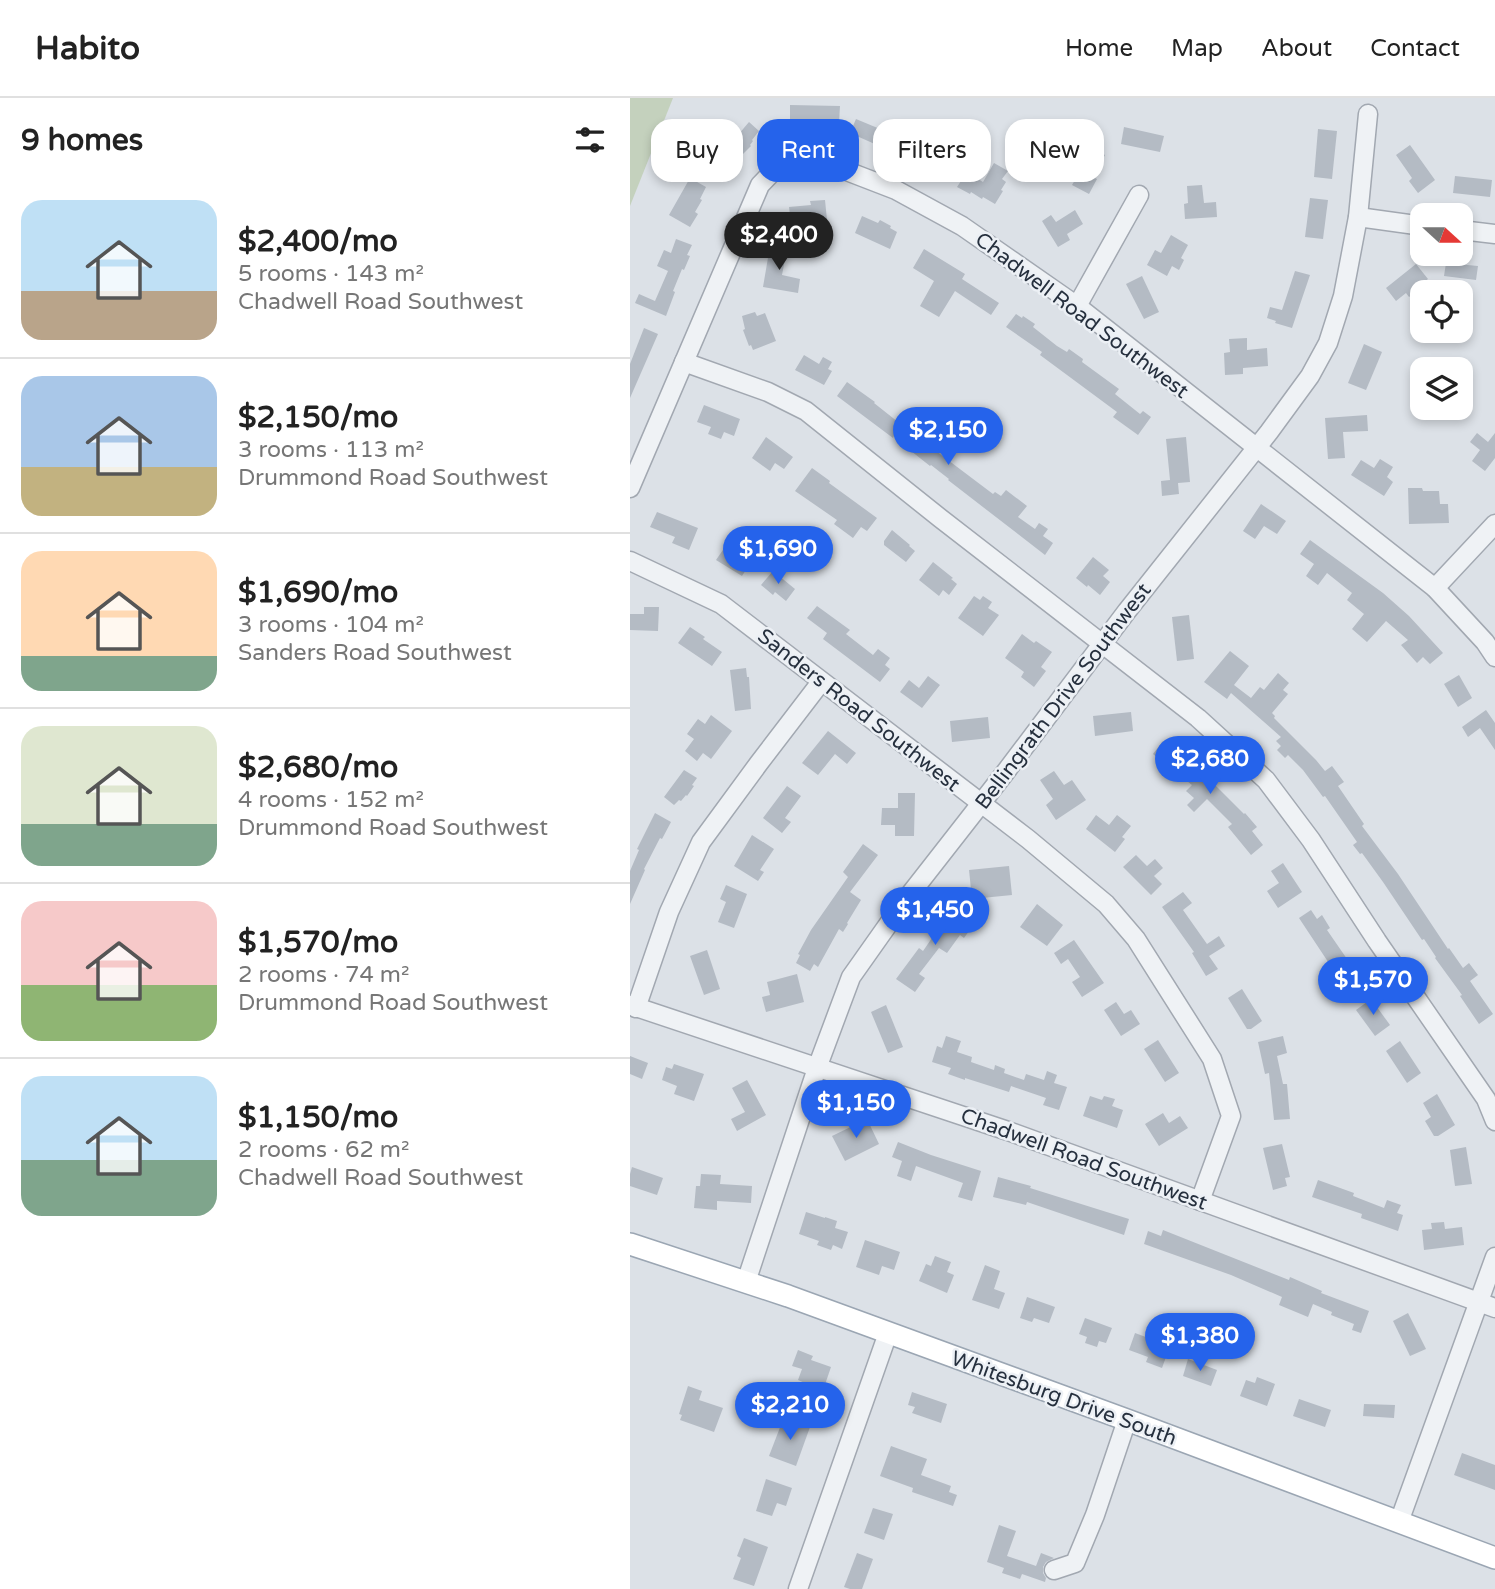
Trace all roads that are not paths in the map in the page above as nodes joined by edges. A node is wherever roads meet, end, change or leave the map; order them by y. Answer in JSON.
{"nodes":[{"id":1,"x":1368,"y":114,"type":"dead end"},
{"id":2,"x":1139,"y":195,"type":"dead end"},
{"id":3,"x":1358,"y":217,"type":"junction"},
{"id":4,"x":1410,"y":224,"type":"edge"},
{"id":5,"x":1474,"y":232,"type":"edge"},
{"id":6,"x":1495,"y":234,"type":"edge"},
{"id":7,"x":1077,"y":306,"type":"junction"},
{"id":8,"x":684,"y":362,"type":"junction"},
{"id":9,"x":1256,"y":447,"type":"junction"},
{"id":10,"x":630,"y":488,"type":"edge"},
{"id":11,"x":1495,"y":524,"type":"edge"},
{"id":12,"x":630,"y":561,"type":"edge"},
{"id":13,"x":1435,"y":588,"type":"junction"},
{"id":14,"x":1103,"y":643,"type":"junction"},
{"id":15,"x":1495,"y":657,"type":"edge"},
{"id":16,"x":821,"y":682,"type":"junction"},
{"id":17,"x":981,"y":803,"type":"junction"},
{"id":18,"x":633,"y":1007,"type":"edge"},
{"id":19,"x":817,"y":1068,"type":"junction"},
{"id":20,"x":1495,"y":1121,"type":"edge"},
{"id":21,"x":1200,"y":1201,"type":"junction"},
{"id":22,"x":630,"y":1244,"type":"edge"},
{"id":23,"x":1495,"y":1257,"type":"edge"},
{"id":24,"x":746,"y":1283,"type":"junction"},
{"id":25,"x":1487,"y":1305,"type":"edge"},
{"id":26,"x":888,"y":1333,"type":"junction"},
{"id":27,"x":1126,"y":1420,"type":"junction"},
{"id":28,"x":1399,"y":1522,"type":"junction"},
{"id":29,"x":1495,"y":1558,"type":"edge"},
{"id":30,"x":1054,"y":1570,"type":"dead end"},
{"id":31,"x":798,"y":1589,"type":"edge"}],
"edges":[{"from":1,"to":3,"type":"street","name":"Bellingrath Drive Southwest"},
{"from":2,"to":7,"type":"street"},
{"from":3,"to":4,"type":"street"},
{"from":3,"to":9,"type":"street","name":"Bellingrath Drive Southwest"},
{"from":5,"to":6,"type":"street"},
{"from":7,"to":8,"type":"street","name":"Chadwell Road Southwest"},
{"from":7,"to":9,"type":"street","name":"Chadwell Road Southwest"},
{"from":8,"to":10,"type":"street","name":"Chadwell Road Southwest"},
{"from":8,"to":14,"type":"street"},
{"from":9,"to":13,"type":"street","name":"Chadwell Road Southwest"},
{"from":9,"to":14,"type":"street","name":"Bellingrath Drive Southwest"},
{"from":11,"to":13,"type":"street"},
{"from":12,"to":16,"type":"street","name":"Sanders Road Southwest"},
{"from":13,"to":15,"type":"street","name":"Chadwell Road Southwest"},
{"from":14,"to":17,"type":"street","name":"Bellingrath Drive Southwest"},
{"from":14,"to":20,"type":"street"},
{"from":16,"to":17,"type":"street","name":"Sanders Road Southwest"},
{"from":16,"to":18,"type":"street"},
{"from":17,"to":19,"type":"street","name":"Bellingrath Drive Southwest"},
{"from":17,"to":21,"type":"street","name":"Sanders Road Southwest"},
{"from":18,"to":19,"type":"street","name":"Chadwell Road Southwest"},
{"from":19,"to":21,"type":"street","name":"Chadwell Road Southwest"},
{"from":19,"to":24,"type":"street","name":"Bellingrath Drive Southwest"},
{"from":21,"to":25,"type":"street","name":"Chadwell Road Southwest"},
{"from":22,"to":24,"type":"main road","name":"Whitesburg Drive South"},
{"from":23,"to":25,"type":"street"},
{"from":24,"to":26,"type":"main road","name":"Whitesburg Drive South"},
{"from":25,"to":28,"type":"street"},
{"from":26,"to":27,"type":"main road","name":"Whitesburg Drive South"},
{"from":26,"to":31,"type":"street"},
{"from":27,"to":28,"type":"main road","name":"Whitesburg Drive South"},
{"from":27,"to":30,"type":"street"},
{"from":28,"to":29,"type":"main road","name":"Whitesburg Drive South"}]}
